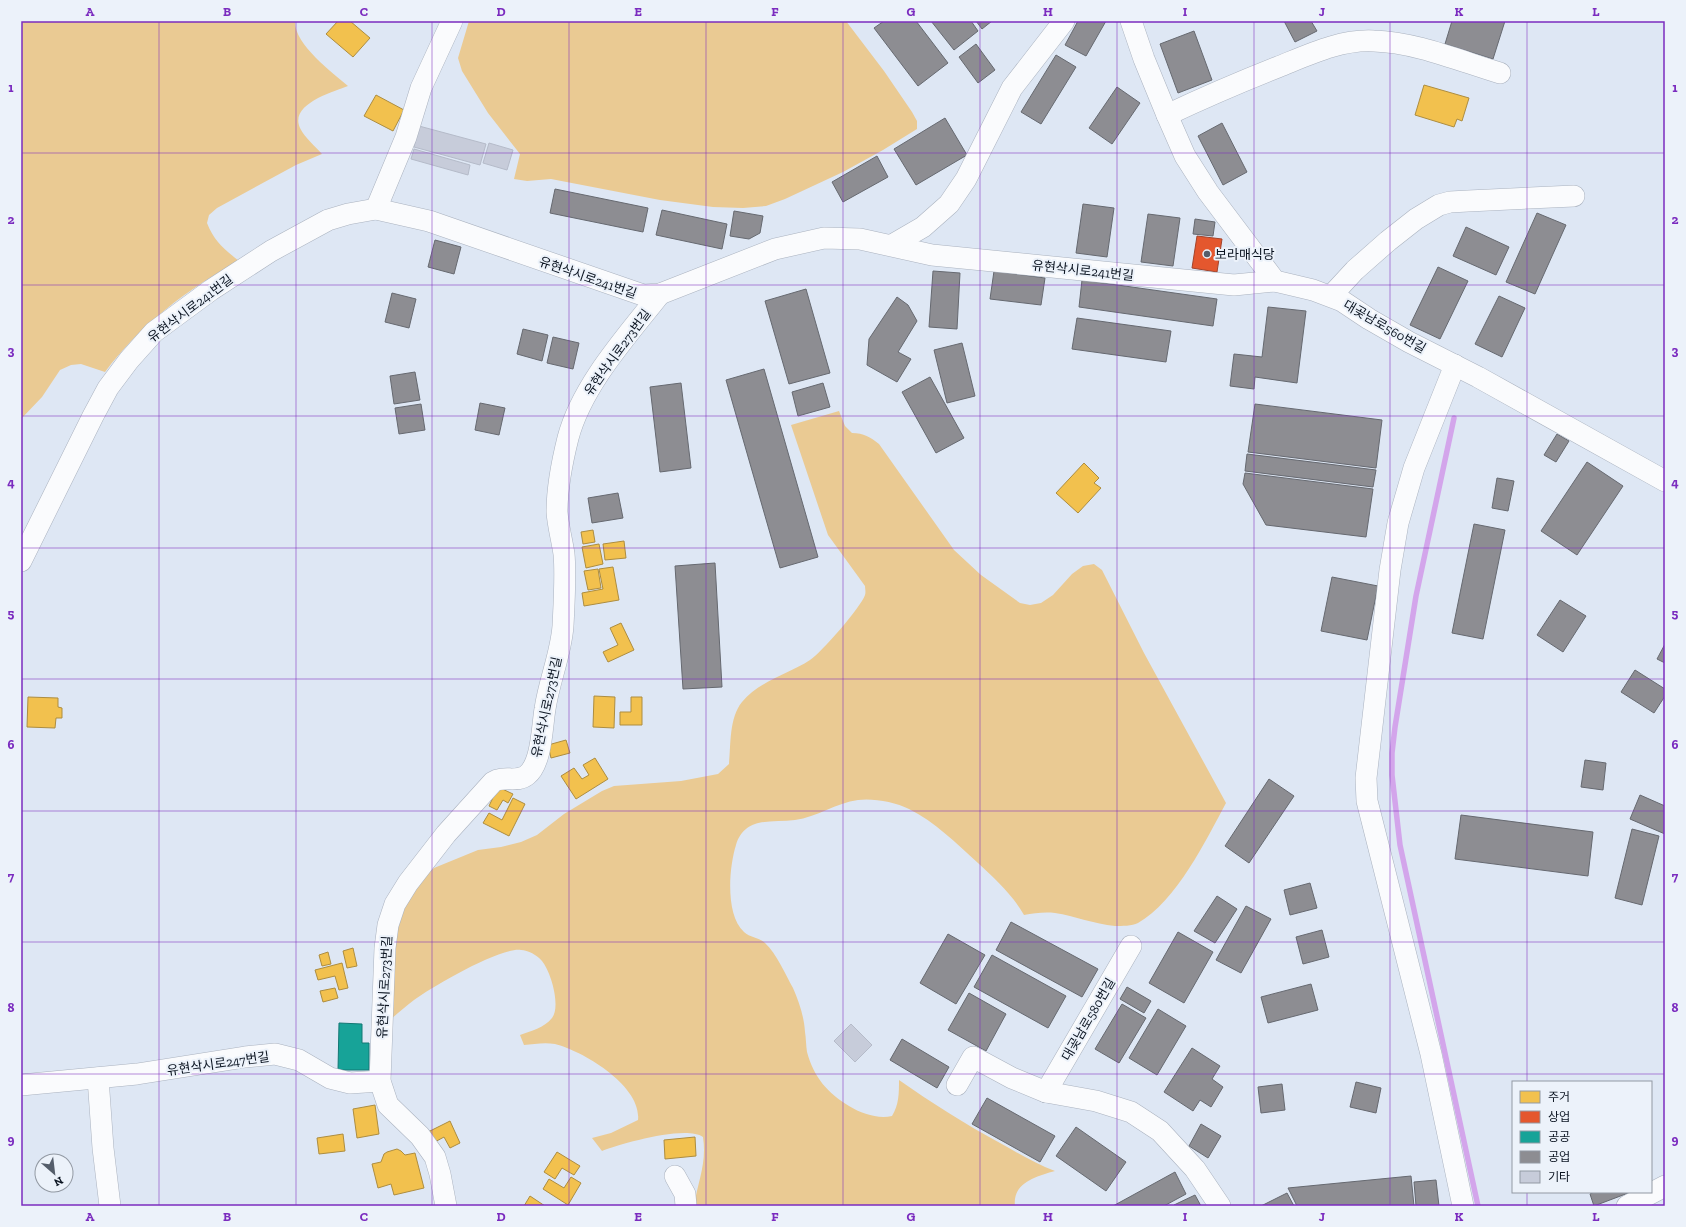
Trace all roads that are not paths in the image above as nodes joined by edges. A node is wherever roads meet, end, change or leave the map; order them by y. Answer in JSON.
{"nodes":[{"id":1,"x":452,"y":21,"type":"edge"},
{"id":2,"x":1064,"y":21,"type":"edge"},
{"id":3,"x":1131,"y":21,"type":"edge"},
{"id":4,"x":1500,"y":73,"type":"dead end"},
{"id":5,"x":1167,"y":114,"type":"junction"},
{"id":6,"x":1574,"y":196,"type":"dead end"},
{"id":7,"x":376,"y":209,"type":"junction"},
{"id":8,"x":892,"y":245,"type":"junction"},
{"id":9,"x":1275,"y":281,"type":"junction"},
{"id":10,"x":660,"y":294,"type":"junction"},
{"id":11,"x":1331,"y":296,"type":"junction"},
{"id":12,"x":1454,"y":365,"type":"junction"},
{"id":13,"x":1665,"y":481,"type":"edge"},
{"id":14,"x":21,"y":561,"type":"edge"},
{"id":15,"x":1131,"y":946,"type":"dead end"},
{"id":16,"x":98,"y":1078,"type":"junction"},
{"id":17,"x":380,"y":1081,"type":"junction"},
{"id":18,"x":21,"y":1085,"type":"edge"},
{"id":19,"x":957,"y":1085,"type":"dead end"},
{"id":20,"x":1046,"y":1092,"type":"junction"},
{"id":21,"x":675,"y":1176,"type":"dead end"},
{"id":22,"x":1665,"y":1186,"type":"edge"},
{"id":23,"x":1652,"y":1193,"type":"edge"},
{"id":24,"x":1652,"y":1193,"type":"edge"},
{"id":25,"x":110,"y":1206,"type":"edge"},
{"id":26,"x":446,"y":1206,"type":"edge"},
{"id":27,"x":686,"y":1206,"type":"edge"},
{"id":28,"x":1220,"y":1206,"type":"edge"},
{"id":29,"x":1463,"y":1206,"type":"edge"},
{"id":30,"x":1627,"y":1206,"type":"edge"}],
"edges":[{"from":1,"to":7,"type":"lane"},
{"from":2,"to":8,"type":"lane"},
{"from":3,"to":5,"type":"lane"},
{"from":4,"to":5,"type":"lane"},
{"from":5,"to":9,"type":"lane"},
{"from":6,"to":11,"type":"lane"},
{"from":7,"to":10,"type":"lane","name":"유현삭시로241번길"},
{"from":7,"to":14,"type":"lane","name":"유현삭시로241번길"},
{"from":8,"to":9,"type":"lane","name":"유현삭시로241번길"},
{"from":8,"to":10,"type":"lane","name":"유현삭시로241번길"},
{"from":9,"to":11,"type":"lane","name":"대곶남로560번길"},
{"from":10,"to":17,"type":"lane","name":"유현삭시로273번길"},
{"from":11,"to":12,"type":"lane","name":"대곶남로560번길"},
{"from":12,"to":13,"type":"lane","name":"대곶남로560번길"},
{"from":12,"to":29,"type":"lane"},
{"from":15,"to":20,"type":"lane","name":"대곶남로580번길"},
{"from":16,"to":17,"type":"lane","name":"유현삭시로247번길"},
{"from":16,"to":18,"type":"lane","name":"유현삭시로247번길"},
{"from":16,"to":25,"type":"lane"},
{"from":17,"to":26,"type":"lane","name":"유현삭시로273번길"},
{"from":19,"to":20,"type":"lane"},
{"from":20,"to":28,"type":"lane"},
{"from":21,"to":27,"type":"lane"},
{"from":22,"to":23,"type":"lane"},
{"from":24,"to":30,"type":"lane"}]}
